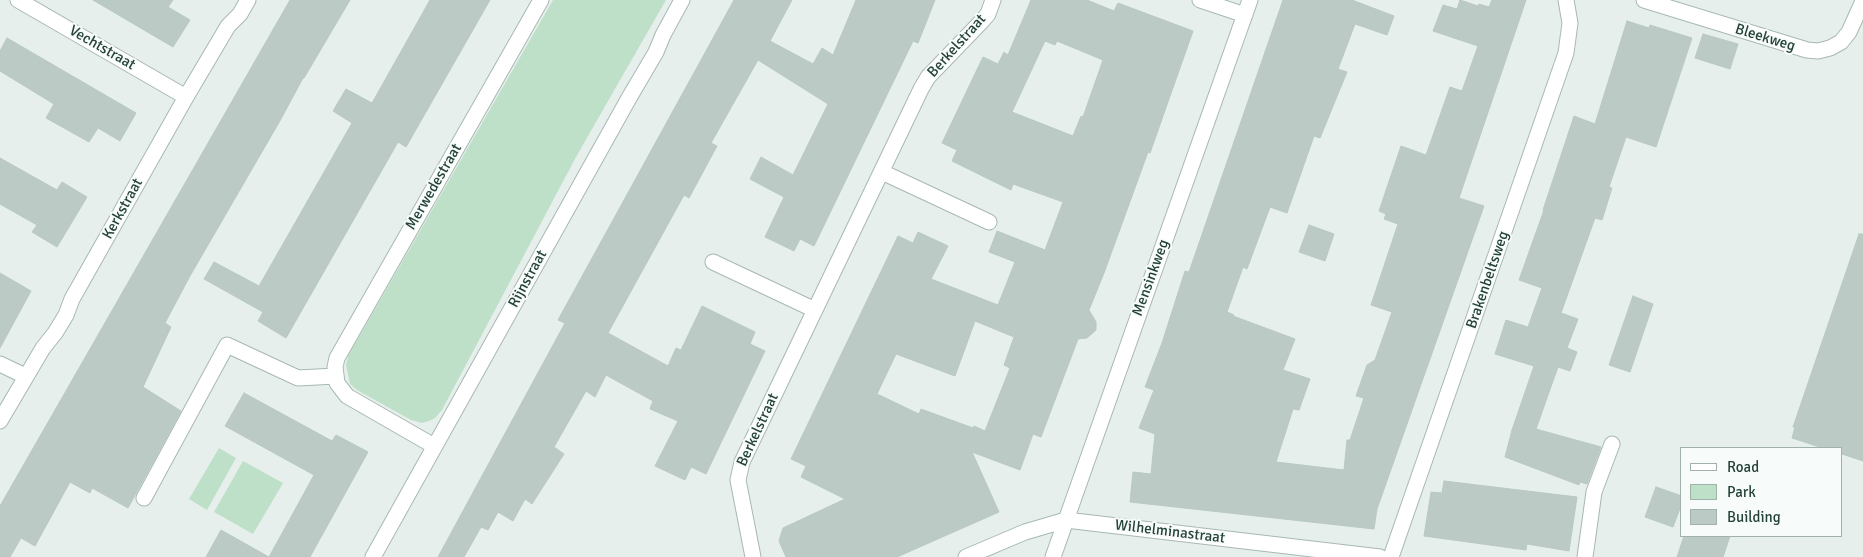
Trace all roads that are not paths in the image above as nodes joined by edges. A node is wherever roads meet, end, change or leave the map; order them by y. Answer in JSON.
{"nodes":[{"id":1,"x":18,"y":0,"type":"edge"},
{"id":2,"x":248,"y":0,"type":"edge"},
{"id":3,"x":542,"y":0,"type":"edge"},
{"id":4,"x":682,"y":0,"type":"edge"},
{"id":5,"x":993,"y":0,"type":"edge"},
{"id":6,"x":1200,"y":0,"type":"edge"},
{"id":7,"x":1250,"y":0,"type":"edge"},
{"id":8,"x":1566,"y":0,"type":"edge"},
{"id":9,"x":1644,"y":0,"type":"edge"},
{"id":10,"x":1863,"y":1,"type":"edge"},
{"id":11,"x":1245,"y":15,"type":"junction"},
{"id":12,"x":186,"y":97,"type":"junction"},
{"id":13,"x":882,"y":172,"type":"junction"},
{"id":14,"x":989,"y":222,"type":"dead end"},
{"id":15,"x":713,"y":262,"type":"dead end"},
{"id":16,"x":815,"y":310,"type":"junction"},
{"id":17,"x":0,"y":364,"type":"edge"},
{"id":18,"x":26,"y":376,"type":"junction"},
{"id":19,"x":336,"y":376,"type":"junction"},
{"id":20,"x":0,"y":420,"type":"edge"},
{"id":21,"x":1612,"y":444,"type":"dead end"},
{"id":22,"x":434,"y":446,"type":"junction"},
{"id":23,"x":144,"y":498,"type":"dead end"},
{"id":24,"x":1066,"y":520,"type":"junction"},
{"id":25,"x":373,"y":557,"type":"edge"},
{"id":26,"x":753,"y":557,"type":"edge"},
{"id":27,"x":966,"y":557,"type":"edge"},
{"id":28,"x":1053,"y":557,"type":"edge"},
{"id":29,"x":1380,"y":557,"type":"edge"},
{"id":30,"x":1391,"y":557,"type":"edge"},
{"id":31,"x":1585,"y":557,"type":"edge"}],
"edges":[{"from":1,"to":12,"type":"street","name":"Vechtstraat"},
{"from":2,"to":12,"type":"street","name":"Kerkstraat"},
{"from":3,"to":19,"type":"street","name":"Merwedestraat"},
{"from":4,"to":22,"type":"street","name":"Rijnstraat"},
{"from":5,"to":13,"type":"street","name":"Berkelstraat"},
{"from":6,"to":11,"type":"street"},
{"from":7,"to":11,"type":"street","name":"Mensinkweg"},
{"from":8,"to":30,"type":"street","name":"Brakenbeltsweg"},
{"from":9,"to":10,"type":"street","name":"Bleekweg"},
{"from":11,"to":24,"type":"street","name":"Mensinkweg"},
{"from":12,"to":18,"type":"street","name":"Kerkstraat"},
{"from":13,"to":14,"type":"street"},
{"from":13,"to":16,"type":"street","name":"Berkelstraat"},
{"from":15,"to":16,"type":"street"},
{"from":16,"to":26,"type":"street","name":"Berkelstraat"},
{"from":17,"to":18,"type":"street"},
{"from":18,"to":20,"type":"street","name":"Kerkstraat"},
{"from":19,"to":22,"type":"street"},
{"from":19,"to":23,"type":"street"},
{"from":21,"to":31,"type":"street"},
{"from":22,"to":25,"type":"street","name":"Rijnstraat"},
{"from":24,"to":27,"type":"street","name":"Wilhelminastraat"},
{"from":24,"to":28,"type":"street","name":"Mensinkweg"},
{"from":24,"to":29,"type":"street","name":"Wilhelminastraat"}]}
